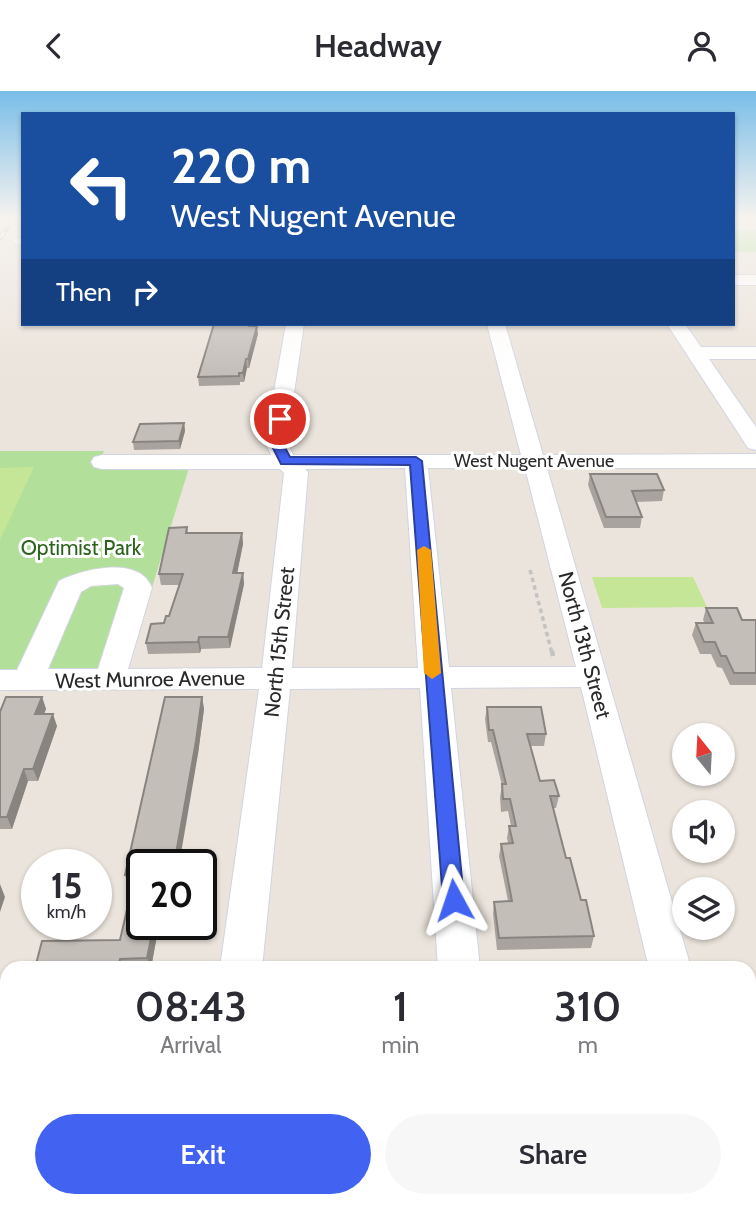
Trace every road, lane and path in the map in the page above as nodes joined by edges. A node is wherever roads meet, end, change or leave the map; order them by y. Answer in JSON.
{"nodes":[{"id":1,"x":735,"y":280,"type":"edge"},
{"id":2,"x":756,"y":280,"type":"edge"},
{"id":3,"x":295,"y":326,"type":"edge"},
{"id":4,"x":497,"y":326,"type":"edge"},
{"id":5,"x":677,"y":326,"type":"edge"},
{"id":6,"x":696,"y":353,"type":"junction"},
{"id":7,"x":756,"y":353,"type":"edge"},
{"id":8,"x":756,"y":443,"type":"edge"},
{"id":9,"x":285,"y":461,"type":"junction"},
{"id":10,"x":416,"y":461,"type":"junction"},
{"id":11,"x":534,"y":461,"type":"junction"},
{"id":12,"x":756,"y":461,"type":"edge"},
{"id":13,"x":102,"y":462,"type":"dead end"},
{"id":14,"x":530,"y":571,"type":"dead end"},
{"id":15,"x":556,"y":667,"type":"dead end"},
{"id":16,"x":276,"y":677,"type":"junction"},
{"id":17,"x":433,"y":677,"type":"junction"},
{"id":18,"x":594,"y":677,"type":"junction"},
{"id":19,"x":110,"y":679,"type":"junction"},
{"id":20,"x":14,"y":680,"type":"edge"},
{"id":21,"x":242,"y":961,"type":"edge"},
{"id":22,"x":458,"y":961,"type":"edge"},
{"id":23,"x":668,"y":961,"type":"edge"}],
"edges":[{"from":1,"to":2,"type":"street"},
{"from":3,"to":9,"type":"street","name":"North 15th Street"},
{"from":4,"to":11,"type":"street","name":"North 13th Street"},
{"from":5,"to":6,"type":"street"},
{"from":6,"to":7,"type":"street"},
{"from":6,"to":8,"type":"street"},
{"from":9,"to":10,"type":"street","name":"West Nugent Avenue"},
{"from":9,"to":13,"type":"street","name":"West Nugent Avenue"},
{"from":9,"to":16,"type":"street","name":"North 15th Street"},
{"from":10,"to":11,"type":"street","name":"West Nugent Avenue"},
{"from":10,"to":17,"type":"street"},
{"from":11,"to":12,"type":"street","name":"West Nugent Avenue"},
{"from":11,"to":18,"type":"street","name":"North 13th Street"},
{"from":14,"to":15,"type":"path"},
{"from":16,"to":17,"type":"street","name":"West Munroe Avenue"},
{"from":16,"to":19,"type":"street","name":"West Munroe Avenue"},
{"from":16,"to":21,"type":"street","name":"North 15th Street"},
{"from":17,"to":18,"type":"street","name":"West Munroe Avenue"},
{"from":17,"to":22,"type":"street"},
{"from":18,"to":23,"type":"street","name":"North 13th Street"},
{"from":19,"to":20,"type":"street","name":"West Munroe Avenue"},
{"from":19,"to":20,"type":"street"}]}
